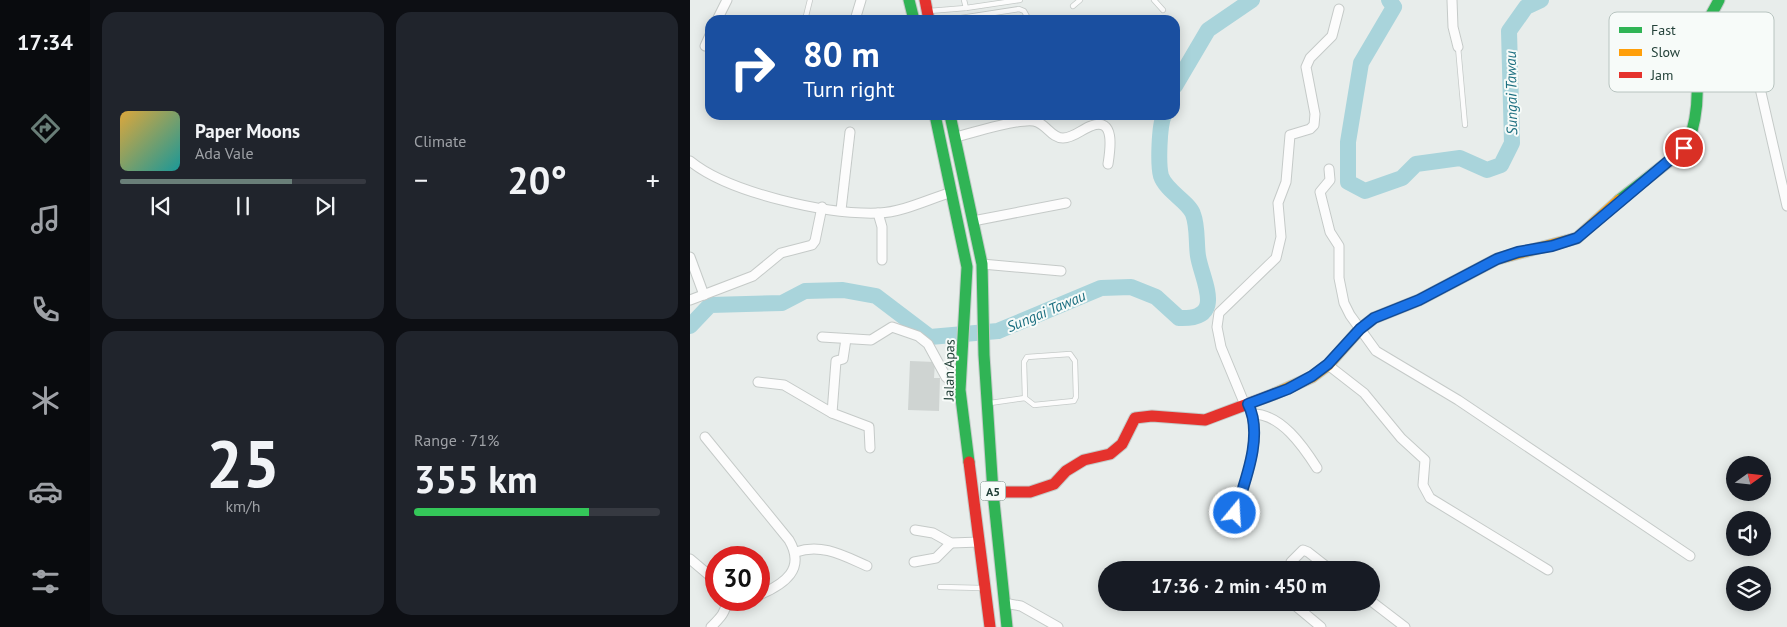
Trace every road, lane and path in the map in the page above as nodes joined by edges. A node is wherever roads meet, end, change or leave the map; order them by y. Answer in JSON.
{"nodes":[{"id":1,"x":727,"y":0,"type":"edge"},
{"id":2,"x":810,"y":0,"type":"edge"},
{"id":3,"x":862,"y":0,"type":"edge"},
{"id":4,"x":909,"y":0,"type":"edge"},
{"id":5,"x":964,"y":0,"type":"edge"},
{"id":6,"x":1020,"y":0,"type":"edge"},
{"id":7,"x":1080,"y":0,"type":"edge"},
{"id":8,"x":1154,"y":0,"type":"edge"},
{"id":9,"x":1452,"y":0,"type":"edge"},
{"id":10,"x":1719,"y":0,"type":"edge"},
{"id":11,"x":1073,"y":6,"type":"dead end"},
{"id":12,"x":966,"y":8,"type":"junction"},
{"id":13,"x":1339,"y":9,"type":"dead end"},
{"id":14,"x":927,"y":10,"type":"edge"},
{"id":15,"x":1163,"y":10,"type":"dead end"},
{"id":16,"x":1713,"y":12,"type":"edge"},
{"id":17,"x":720,"y":15,"type":"edge"},
{"id":18,"x":806,"y":15,"type":"edge"},
{"id":19,"x":857,"y":15,"type":"edge"},
{"id":20,"x":913,"y":15,"type":"edge"},
{"id":21,"x":989,"y":15,"type":"edge"},
{"id":22,"x":1026,"y":15,"type":"edge"},
{"id":23,"x":1458,"y":47,"type":"joint"},
{"id":24,"x":1696,"y":92,"type":"edge"},
{"id":25,"x":1761,"y":92,"type":"edge"},
{"id":26,"x":936,"y":120,"type":"edge"},
{"id":27,"x":951,"y":120,"type":"edge"},
{"id":28,"x":1465,"y":125,"type":"dead end"},
{"id":29,"x":850,"y":132,"type":"dead end"},
{"id":30,"x":955,"y":137,"type":"junction"},
{"id":31,"x":959,"y":153,"type":"junction"},
{"id":32,"x":690,"y":161,"type":"edge"},
{"id":33,"x":1108,"y":164,"type":"dead end"},
{"id":34,"x":1329,"y":169,"type":"dead end"},
{"id":35,"x":952,"y":192,"type":"junction"},
{"id":36,"x":1066,"y":203,"type":"dead end"},
{"id":37,"x":1787,"y":206,"type":"edge"},
{"id":38,"x":822,"y":207,"type":"junction"},
{"id":39,"x":842,"y":210,"type":"junction"},
{"id":40,"x":878,"y":213,"type":"junction"},
{"id":41,"x":974,"y":221,"type":"junction"},
{"id":42,"x":690,"y":257,"type":"edge"},
{"id":43,"x":882,"y":260,"type":"dead end"},
{"id":44,"x":982,"y":264,"type":"junction"},
{"id":45,"x":1061,"y":270,"type":"dead end"},
{"id":46,"x":704,"y":295,"type":"junction"},
{"id":47,"x":690,"y":300,"type":"edge"},
{"id":48,"x":1360,"y":329,"type":"junction"},
{"id":49,"x":822,"y":337,"type":"dead end"},
{"id":50,"x":846,"y":339,"type":"junction"},
{"id":51,"x":1328,"y":364,"type":"junction"},
{"id":52,"x":758,"y":382,"type":"dead end"},
{"id":53,"x":960,"y":390,"type":"junction"},
{"id":54,"x":1025,"y":398,"type":"junction"},
{"id":55,"x":987,"y":404,"type":"junction"},
{"id":56,"x":1248,"y":407,"type":"junction"},
{"id":57,"x":832,"y":413,"type":"junction"},
{"id":58,"x":705,"y":436,"type":"dead end"},
{"id":59,"x":870,"y":448,"type":"dead end"},
{"id":60,"x":969,"y":456,"type":"junction"},
{"id":61,"x":1317,"y":468,"type":"dead end"},
{"id":62,"x":993,"y":492,"type":"junction"},
{"id":63,"x":1235,"y":513,"type":"dead end"},
{"id":64,"x":915,"y":530,"type":"dead end"},
{"id":65,"x":980,"y":542,"type":"junction"},
{"id":66,"x":951,"y":543,"type":"junction"},
{"id":67,"x":796,"y":552,"type":"junction"},
{"id":68,"x":1690,"y":556,"type":"dead end"},
{"id":69,"x":690,"y":559,"type":"edge"},
{"id":70,"x":1291,"y":561,"type":"edge"},
{"id":71,"x":1320,"y":561,"type":"edge"},
{"id":72,"x":914,"y":562,"type":"dead end"},
{"id":73,"x":867,"y":566,"type":"dead end"},
{"id":74,"x":1548,"y":570,"type":"dead end"},
{"id":75,"x":705,"y":572,"type":"edge"},
{"id":76,"x":940,"y":587,"type":"dead end"},
{"id":77,"x":986,"y":588,"type":"junction"},
{"id":78,"x":770,"y":590,"type":"edge"},
{"id":79,"x":1004,"y":603,"type":"junction"},
{"id":80,"x":1380,"y":608,"type":"edge"},
{"id":81,"x":724,"y":611,"type":"edge"},
{"id":82,"x":1301,"y":611,"type":"edge"},
{"id":83,"x":713,"y":626,"type":"edge"},
{"id":84,"x":990,"y":627,"type":"edge"},
{"id":85,"x":1007,"y":627,"type":"edge"},
{"id":86,"x":1058,"y":627,"type":"edge"},
{"id":87,"x":1321,"y":627,"type":"edge"},
{"id":88,"x":1405,"y":627,"type":"edge"}],
"edges":[{"from":1,"to":17,"type":"street"},
{"from":2,"to":18,"type":"lane"},
{"from":3,"to":19,"type":"street"},
{"from":4,"to":20,"type":"main road"},
{"from":5,"to":12,"type":"lane"},
{"from":6,"to":12,"type":"lane"},
{"from":7,"to":11,"type":"lane"},
{"from":8,"to":15,"type":"lane"},
{"from":9,"to":23,"type":"street"},
{"from":10,"to":16,"type":"main road"},
{"from":12,"to":14,"type":"lane"},
{"from":13,"to":56,"type":"street"},
{"from":21,"to":22,"type":"lane"},
{"from":23,"to":28,"type":"lane"},
{"from":24,"to":48,"type":"main road"},
{"from":25,"to":37,"type":"street"},
{"from":26,"to":35,"type":"main road","name":"Jalan Apas","number":"A5"},
{"from":27,"to":30,"type":"main road","number":"A5"},
{"from":29,"to":39,"type":"street"},
{"from":30,"to":31,"type":"main road","number":"A5"},
{"from":30,"to":33,"type":"street"},
{"from":31,"to":35,"type":"main road"},
{"from":31,"to":41,"type":"main road","number":"A5"},
{"from":32,"to":38,"type":"street"},
{"from":34,"to":48,"type":"street"},
{"from":35,"to":40,"type":"street"},
{"from":35,"to":53,"type":"main road","name":"Jalan Apas","number":"A5"},
{"from":36,"to":41,"type":"street"},
{"from":38,"to":39,"type":"street"},
{"from":38,"to":46,"type":"street"},
{"from":39,"to":40,"type":"street"},
{"from":40,"to":43,"type":"street"},
{"from":41,"to":44,"type":"main road","number":"A5"},
{"from":42,"to":46,"type":"street"},
{"from":44,"to":45,"type":"street"},
{"from":44,"to":55,"type":"main road","number":"A5"},
{"from":46,"to":47,"type":"street"},
{"from":48,"to":51,"type":"main road"},
{"from":48,"to":68,"type":"street"},
{"from":49,"to":50,"type":"street"},
{"from":50,"to":53,"type":"street"},
{"from":50,"to":57,"type":"street"},
{"from":51,"to":56,"type":"main road"},
{"from":51,"to":74,"type":"street"},
{"from":52,"to":57,"type":"street"},
{"from":53,"to":60,"type":"main road","name":"Jalan Apas","number":"A5"},
{"from":54,"to":54,"type":"lane"},
{"from":54,"to":55,"type":"lane"},
{"from":55,"to":60,"type":"main road"},
{"from":55,"to":62,"type":"main road","number":"A5"},
{"from":56,"to":61,"type":"street"},
{"from":56,"to":62,"type":"main road"},
{"from":56,"to":63,"type":"street"},
{"from":57,"to":59,"type":"street"},
{"from":58,"to":67,"type":"street"},
{"from":60,"to":65,"type":"main road","name":"Jalan Apas","number":"A5"},
{"from":62,"to":79,"type":"main road","number":"A5"},
{"from":64,"to":66,"type":"street"},
{"from":65,"to":66,"type":"street"},
{"from":65,"to":77,"type":"main road","name":"Jalan Apas","number":"A5"},
{"from":66,"to":72,"type":"street"},
{"from":67,"to":73,"type":"street"},
{"from":67,"to":78,"type":"street"},
{"from":69,"to":75,"type":"street"},
{"from":70,"to":71,"type":"street"},
{"from":76,"to":77,"type":"lane"},
{"from":77,"to":84,"type":"main road","name":"Jalan Apas","number":"A5"},
{"from":79,"to":85,"type":"main road","number":"A5"},
{"from":79,"to":86,"type":"street"},
{"from":80,"to":88,"type":"street"},
{"from":81,"to":83,"type":"street"},
{"from":82,"to":87,"type":"street"}]}
